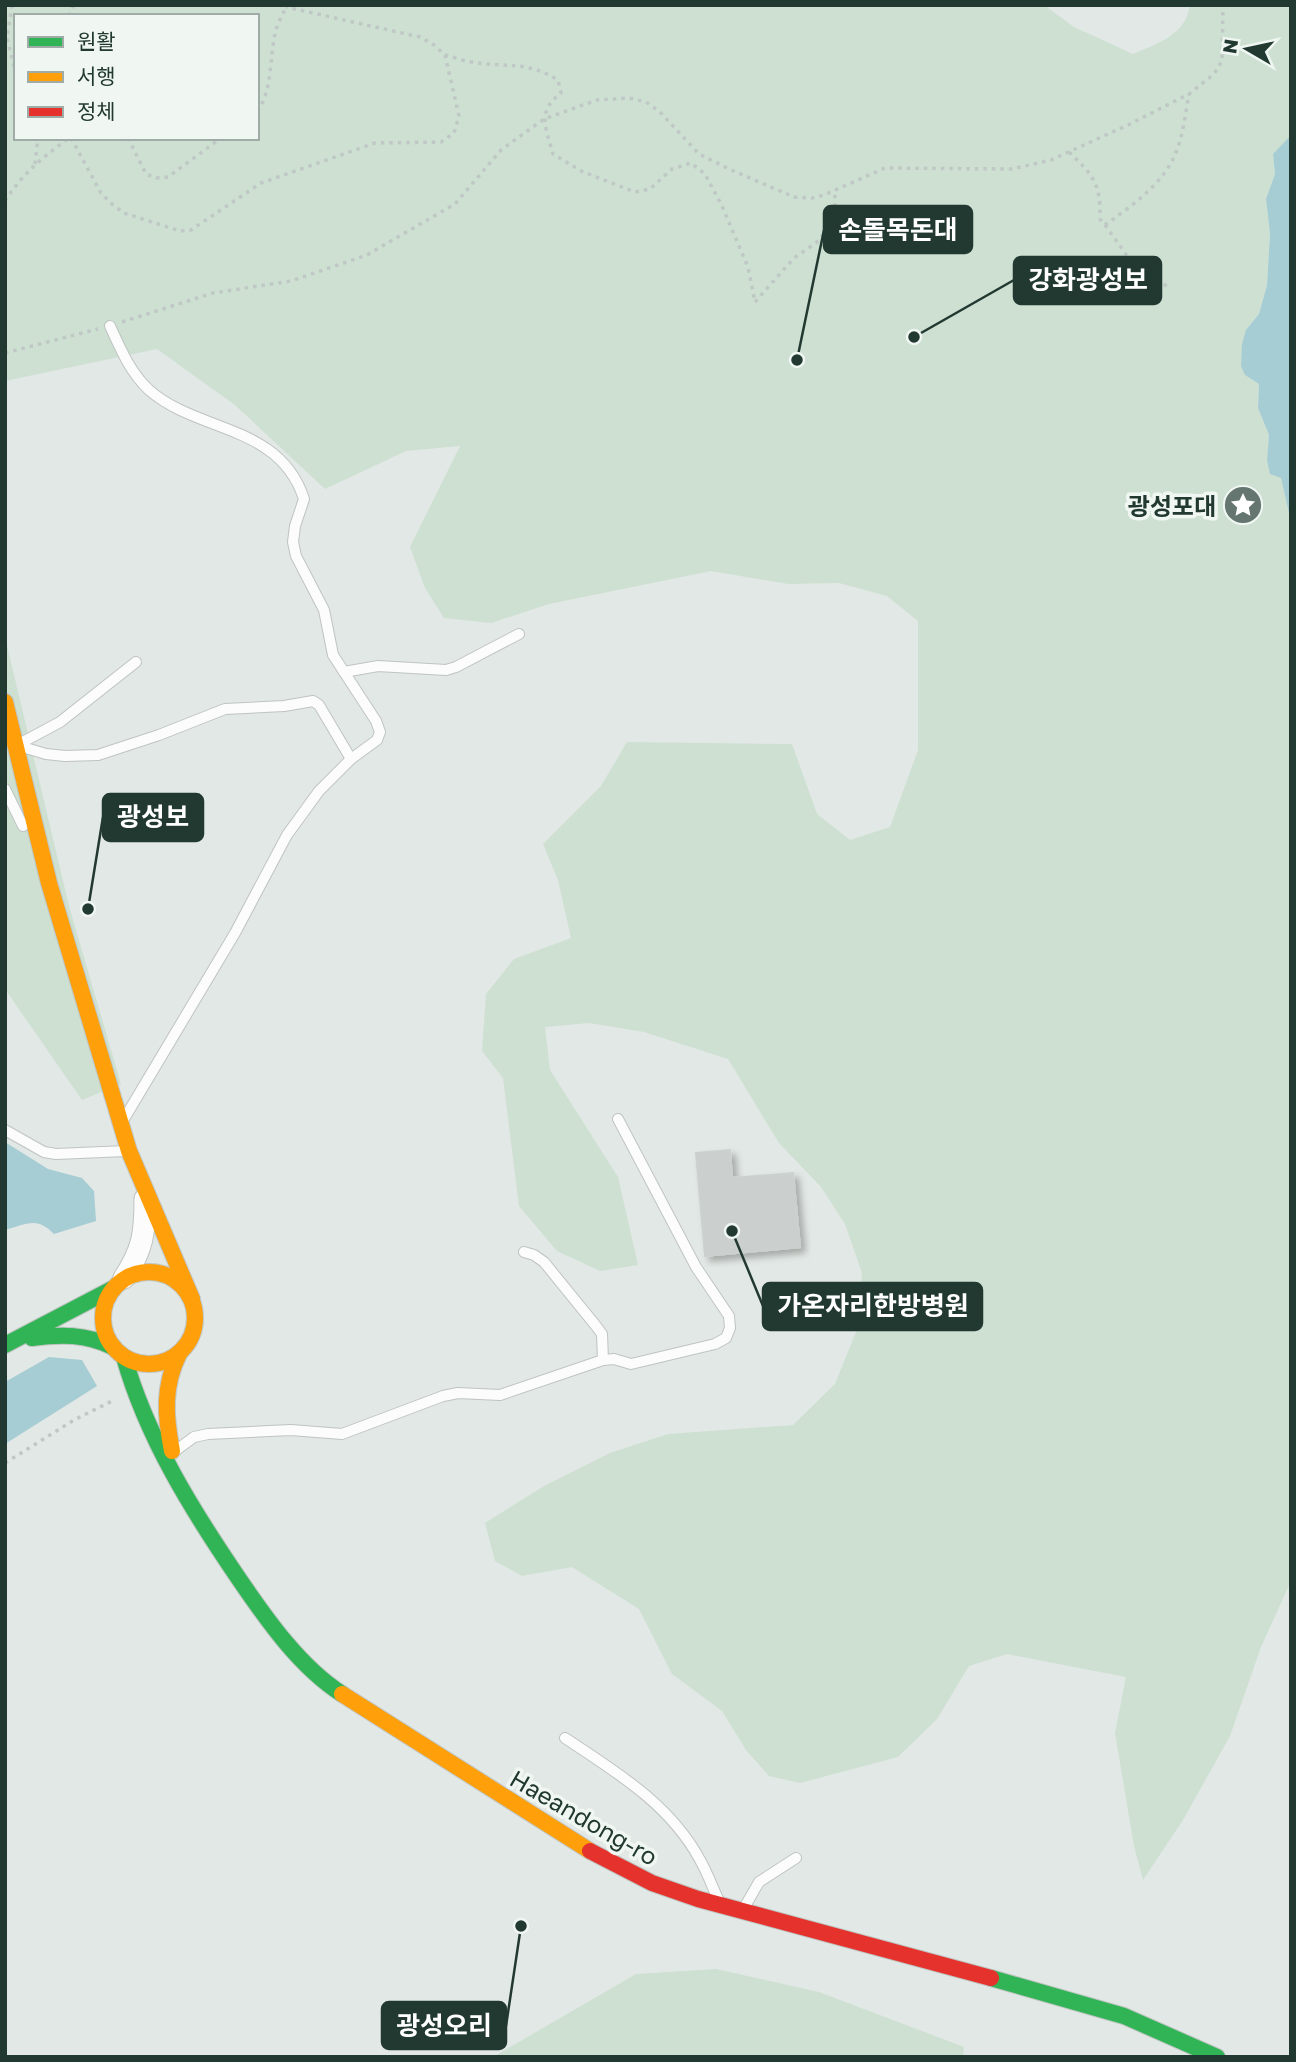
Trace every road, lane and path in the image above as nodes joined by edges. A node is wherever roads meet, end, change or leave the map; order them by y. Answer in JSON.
{"nodes":[{"id":1,"x":12,"y":5,"type":"edge"},
{"id":2,"x":1223,"y":5,"type":"edge"},
{"id":3,"x":286,"y":6,"type":"edge"},
{"id":4,"x":444,"y":55,"type":"junction"},
{"id":5,"x":14,"y":66,"type":"edge"},
{"id":6,"x":1189,"y":94,"type":"junction"},
{"id":7,"x":259,"y":109,"type":"edge"},
{"id":8,"x":544,"y":119,"type":"junction"},
{"id":9,"x":38,"y":140,"type":"edge"},
{"id":10,"x":67,"y":140,"type":"edge"},
{"id":11,"x":71,"y":140,"type":"edge"},
{"id":12,"x":129,"y":140,"type":"edge"},
{"id":13,"x":219,"y":140,"type":"edge"},
{"id":14,"x":1069,"y":152,"type":"junction"},
{"id":15,"x":34,"y":164,"type":"junction"},
{"id":16,"x":835,"y":190,"type":"junction"},
{"id":17,"x":5,"y":201,"type":"edge"},
{"id":18,"x":1105,"y":225,"type":"junction"},
{"id":19,"x":1168,"y":290,"type":"dead end"},
{"id":20,"x":110,"y":326,"type":"junction"},
{"id":21,"x":5,"y":353,"type":"edge"},
{"id":22,"x":519,"y":634,"type":"dead end"},
{"id":23,"x":136,"y":662,"type":"dead end"},
{"id":24,"x":344,"y":672,"type":"junction"},
{"id":25,"x":5,"y":702,"type":"edge"},
{"id":26,"x":17,"y":745,"type":"junction"},
{"id":27,"x":351,"y":759,"type":"junction"},
{"id":28,"x":5,"y":789,"type":"edge"},
{"id":29,"x":49,"y":883,"type":"junction"},
{"id":30,"x":618,"y":1118,"type":"dead end"},
{"id":31,"x":121,"y":1124,"type":"junction"},
{"id":32,"x":5,"y":1130,"type":"edge"},
{"id":33,"x":129,"y":1151,"type":"junction"},
{"id":34,"x":145,"y":1190,"type":"junction"},
{"id":35,"x":524,"y":1252,"type":"dead end"},
{"id":36,"x":118,"y":1284,"type":"junction"},
{"id":37,"x":192,"y":1299,"type":"junction"},
{"id":38,"x":5,"y":1346,"type":"edge"},
{"id":39,"x":118,"y":1352,"type":"junction"},
{"id":40,"x":179,"y":1354,"type":"junction"},
{"id":41,"x":603,"y":1360,"type":"junction"},
{"id":42,"x":136,"y":1391,"type":"junction"},
{"id":43,"x":173,"y":1453,"type":"junction"},
{"id":44,"x":5,"y":1464,"type":"edge"},
{"id":45,"x":191,"y":1504,"type":"junction"},
{"id":46,"x":565,"y":1738,"type":"dead end"},
{"id":47,"x":796,"y":1858,"type":"dead end"},
{"id":48,"x":720,"y":1905,"type":"junction"},
{"id":49,"x":742,"y":1910,"type":"junction"},
{"id":50,"x":1217,"y":2057,"type":"edge"}],
"edges":[{"from":1,"to":5,"type":"path"},
{"from":2,"to":6,"type":"path"},
{"from":3,"to":4,"type":"path"},
{"from":3,"to":7,"type":"path"},
{"from":4,"to":8,"type":"path"},
{"from":4,"to":11,"type":"path"},
{"from":6,"to":14,"type":"path"},
{"from":6,"to":18,"type":"path"},
{"from":8,"to":16,"type":"path"},
{"from":8,"to":16,"type":"path"},
{"from":8,"to":20,"type":"path"},
{"from":9,"to":15,"type":"path"},
{"from":10,"to":15,"type":"path"},
{"from":12,"to":13,"type":"path"},
{"from":14,"to":16,"type":"path"},
{"from":14,"to":18,"type":"path"},
{"from":15,"to":17,"type":"path"},
{"from":18,"to":19,"type":"path"},
{"from":20,"to":21,"type":"path"},
{"from":20,"to":24,"type":"lane"},
{"from":22,"to":24,"type":"lane"},
{"from":23,"to":26,"type":"lane"},
{"from":24,"to":27,"type":"lane"},
{"from":25,"to":26,"type":"main road"},
{"from":26,"to":27,"type":"lane"},
{"from":26,"to":29,"type":"main road"},
{"from":27,"to":31,"type":"lane"},
{"from":28,"to":29,"type":"lane"},
{"from":29,"to":31,"type":"main road"},
{"from":30,"to":41,"type":"lane"},
{"from":31,"to":33,"type":"main road"},
{"from":32,"to":33,"type":"lane"},
{"from":33,"to":34,"type":"main road"},
{"from":34,"to":36,"type":"street"},
{"from":34,"to":37,"type":"main road"},
{"from":35,"to":41,"type":"lane"},
{"from":36,"to":37,"type":"main road"},
{"from":36,"to":38,"type":"main road"},
{"from":36,"to":39,"type":"main road"},
{"from":37,"to":40,"type":"main road"},
{"from":38,"to":39,"type":"main road"},
{"from":39,"to":40,"type":"main road"},
{"from":39,"to":42,"type":"main road","name":"Haeandong-ro"},
{"from":40,"to":43,"type":"main road","name":"Haeandong-ro"},
{"from":41,"to":43,"type":"lane"},
{"from":42,"to":44,"type":"path"},
{"from":42,"to":45,"type":"main road","name":"Haeandong-ro"},
{"from":43,"to":45,"type":"main road","name":"Haeandong-ro"},
{"from":45,"to":48,"type":"main road","name":"Haeandong-ro"},
{"from":46,"to":48,"type":"lane"},
{"from":47,"to":49,"type":"lane"},
{"from":48,"to":49,"type":"main road","name":"Haeandong-ro"},
{"from":49,"to":50,"type":"main road","name":"Haeandong-ro"}]}
